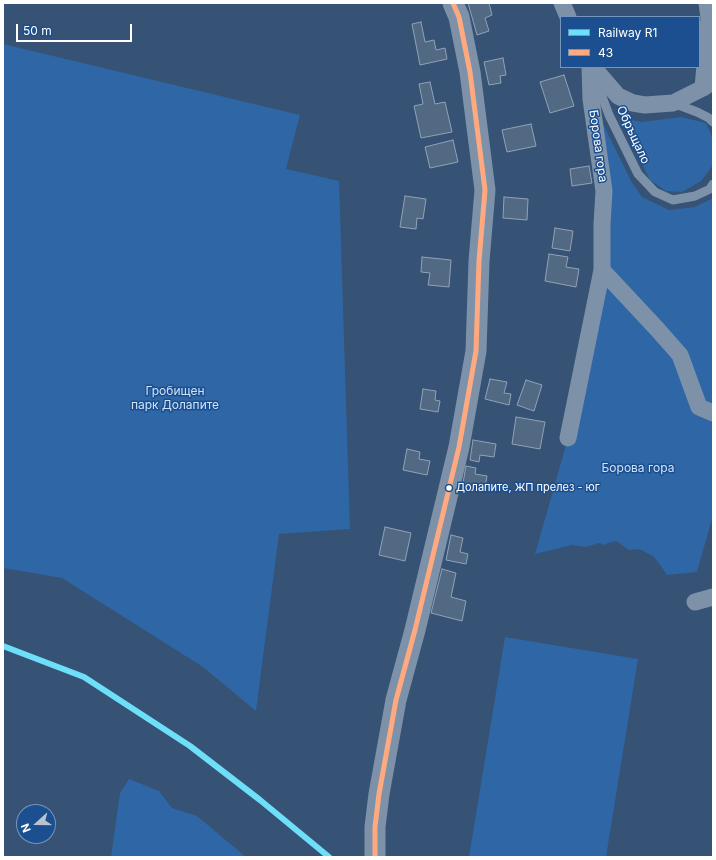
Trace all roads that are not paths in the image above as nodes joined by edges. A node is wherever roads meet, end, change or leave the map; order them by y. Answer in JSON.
{"nodes":[{"id":1,"x":453,"y":3,"type":"edge"},
{"id":2,"x":562,"y":3,"type":"edge"},
{"id":3,"x":707,"y":3,"type":"edge"},
{"id":4,"x":568,"y":16,"type":"edge"},
{"id":5,"x":591,"y":68,"type":"edge"},
{"id":6,"x":591,"y":68,"type":"edge"},
{"id":7,"x":592,"y":68,"type":"edge"},
{"id":8,"x":708,"y":84,"type":"edge"},
{"id":9,"x":673,"y":103,"type":"junction"},
{"id":10,"x":713,"y":122,"type":"edge"},
{"id":11,"x":713,"y":184,"type":"edge"},
{"id":12,"x":602,"y":270,"type":"junction"},
{"id":13,"x":713,"y":413,"type":"edge"},
{"id":14,"x":568,"y":438,"type":"dead end"},
{"id":15,"x":713,"y":597,"type":"edge"},
{"id":16,"x":696,"y":602,"type":"dead end"},
{"id":17,"x":375,"y":857,"type":"edge"}],
"edges":[{"from":1,"to":17,"type":"street"},
{"from":2,"to":4,"type":"street"},
{"from":3,"to":8,"type":"street"},
{"from":5,"to":11,"type":"lane","name":"Обръщало"},
{"from":6,"to":12,"type":"street","name":"Борова гора"},
{"from":7,"to":9,"type":"street"},
{"from":8,"to":9,"type":"street"},
{"from":9,"to":10,"type":"lane"},
{"from":12,"to":13,"type":"street"},
{"from":12,"to":14,"type":"street","name":"Борова гора"},
{"from":15,"to":16,"type":"street"}]}
